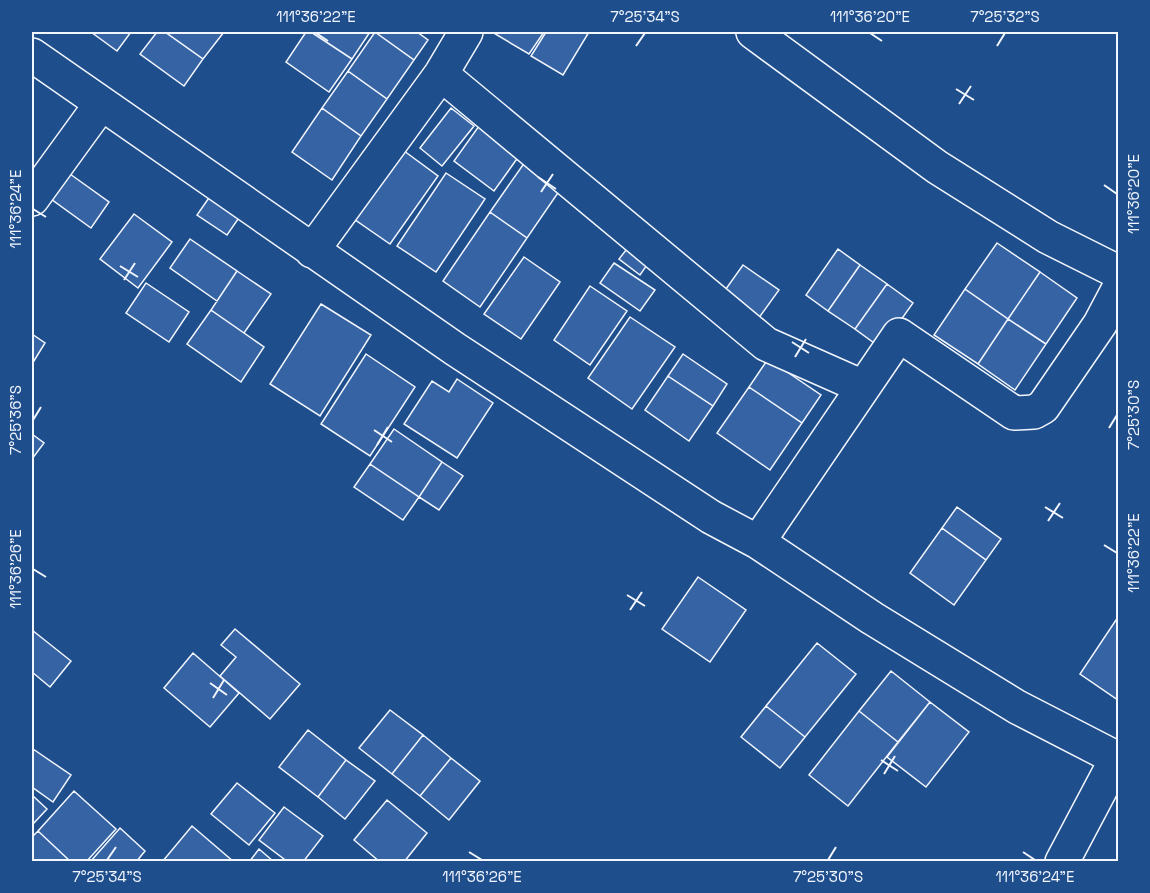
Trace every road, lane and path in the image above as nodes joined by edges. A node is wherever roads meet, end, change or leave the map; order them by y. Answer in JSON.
{"nodes":[{"id":1,"x":466,"y":32,"type":"edge"},
{"id":2,"x":753,"y":32,"type":"edge"},
{"id":3,"x":32,"y":55,"type":"edge"},
{"id":4,"x":441,"y":74,"type":"junction"},
{"id":5,"x":101,"y":104,"type":"junction"},
{"id":6,"x":32,"y":199,"type":"edge"},
{"id":7,"x":312,"y":251,"type":"junction"},
{"id":8,"x":1119,"y":272,"type":"edge"},
{"id":9,"x":1119,"y":290,"type":"edge"},
{"id":10,"x":863,"y":387,"type":"junction"},
{"id":11,"x":758,"y":542,"type":"junction"},
{"id":12,"x":1118,"y":759,"type":"edge"},
{"id":13,"x":1062,"y":861,"type":"edge"}],
"edges":[{"from":1,"to":4,"type":"street"},
{"from":2,"to":8,"type":"street"},
{"from":3,"to":5,"type":"street"},
{"from":4,"to":7,"type":"street"},
{"from":4,"to":10,"type":"street"},
{"from":5,"to":6,"type":"street"},
{"from":5,"to":7,"type":"street"},
{"from":7,"to":11,"type":"street"},
{"from":9,"to":10,"type":"street"},
{"from":10,"to":11,"type":"street"},
{"from":11,"to":12,"type":"street"},
{"from":12,"to":13,"type":"street"}]}
